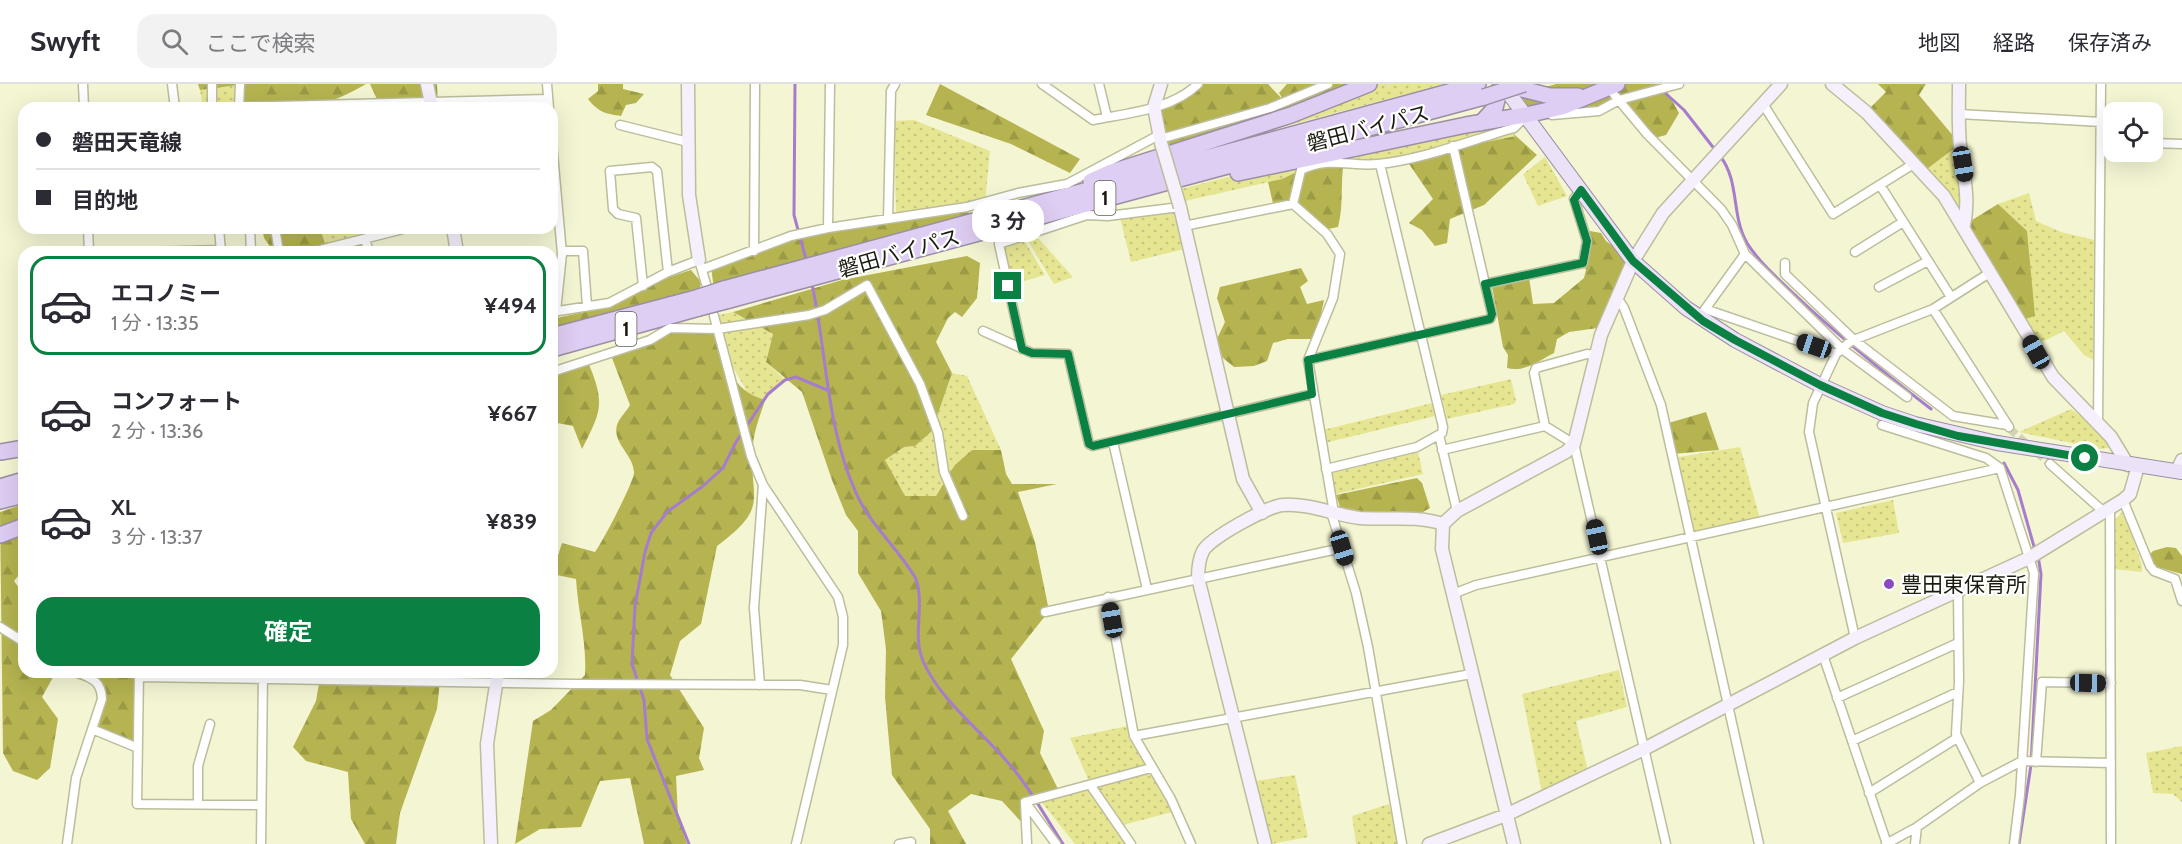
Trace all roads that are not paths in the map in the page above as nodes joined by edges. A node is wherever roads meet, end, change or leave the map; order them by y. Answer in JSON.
{"nodes":[{"id":1,"x":83,"y":84,"type":"edge"},
{"id":2,"x":172,"y":84,"type":"edge"},
{"id":3,"x":212,"y":84,"type":"edge"},
{"id":4,"x":240,"y":84,"type":"edge"},
{"id":5,"x":427,"y":84,"type":"edge"},
{"id":6,"x":547,"y":84,"type":"edge"},
{"id":7,"x":688,"y":84,"type":"edge"},
{"id":8,"x":755,"y":84,"type":"edge"},
{"id":9,"x":830,"y":84,"type":"edge"},
{"id":10,"x":895,"y":84,"type":"edge"},
{"id":11,"x":1042,"y":84,"type":"edge"},
{"id":12,"x":1099,"y":84,"type":"edge"},
{"id":13,"x":1161,"y":84,"type":"edge"},
{"id":14,"x":1198,"y":84,"type":"edge"},
{"id":15,"x":1328,"y":84,"type":"edge"},
{"id":16,"x":1369,"y":84,"type":"edge"},
{"id":17,"x":1502,"y":84,"type":"edge"},
{"id":18,"x":1524,"y":84,"type":"edge"},
{"id":19,"x":1678,"y":84,"type":"edge"},
{"id":20,"x":1781,"y":84,"type":"edge"},
{"id":21,"x":1832,"y":84,"type":"edge"},
{"id":22,"x":1959,"y":84,"type":"edge"},
{"id":23,"x":2101,"y":84,"type":"edge"},
{"id":24,"x":1480,"y":88,"type":"edge"},
{"id":25,"x":1614,"y":88,"type":"edge"},
{"id":26,"x":1587,"y":95,"type":"junction"},
{"id":27,"x":1619,"y":100,"type":"junction"},
{"id":28,"x":84,"y":102,"type":"edge"},
{"id":29,"x":174,"y":102,"type":"edge"},
{"id":30,"x":212,"y":102,"type":"edge"},
{"id":31,"x":239,"y":102,"type":"edge"},
{"id":32,"x":430,"y":102,"type":"edge"},
{"id":33,"x":549,"y":102,"type":"edge"},
{"id":34,"x":1763,"y":104,"type":"junction"},
{"id":35,"x":1154,"y":107,"type":"junction"},
{"id":36,"x":1959,"y":114,"type":"junction"},
{"id":37,"x":1527,"y":116,"type":"junction"},
{"id":38,"x":1107,"y":117,"type":"junction"},
{"id":39,"x":2101,"y":122,"type":"junction"},
{"id":40,"x":1481,"y":123,"type":"junction"},
{"id":41,"x":620,"y":125,"type":"dead end"},
{"id":42,"x":1160,"y":139,"type":"junction"},
{"id":43,"x":2101,"y":141,"type":"joint"},
{"id":44,"x":688,"y":142,"type":"junction"},
{"id":45,"x":2163,"y":143,"type":"edge"},
{"id":46,"x":2182,"y":144,"type":"edge"},
{"id":47,"x":1453,"y":146,"type":"junction"},
{"id":48,"x":1915,"y":163,"type":"junction"},
{"id":49,"x":1380,"y":164,"type":"junction"},
{"id":50,"x":1692,"y":181,"type":"junction"},
{"id":51,"x":1880,"y":185,"type":"junction"},
{"id":52,"x":1581,"y":190,"type":"junction"},
{"id":53,"x":1293,"y":204,"type":"junction"},
{"id":54,"x":1048,"y":207,"type":"junction"},
{"id":55,"x":1180,"y":207,"type":"junction"},
{"id":56,"x":888,"y":219,"type":"junction"},
{"id":57,"x":1903,"y":222,"type":"junction"},
{"id":58,"x":558,"y":225,"type":"edge"},
{"id":59,"x":1964,"y":225,"type":"junction"},
{"id":60,"x":1184,"y":226,"type":"junction"},
{"id":61,"x":828,"y":228,"type":"junction"},
{"id":62,"x":384,"y":234,"type":"edge"},
{"id":63,"x":365,"y":239,"type":"junction"},
{"id":64,"x":336,"y":246,"type":"edge"},
{"id":65,"x":367,"y":246,"type":"edge"},
{"id":66,"x":562,"y":251,"type":"junction"},
{"id":67,"x":754,"y":251,"type":"junction"},
{"id":68,"x":1855,"y":252,"type":"dead end"},
{"id":69,"x":1745,"y":254,"type":"junction"},
{"id":70,"x":1633,"y":261,"type":"junction"},
{"id":71,"x":1928,"y":261,"type":"junction"},
{"id":72,"x":1785,"y":263,"type":"dead end"},
{"id":73,"x":701,"y":265,"type":"junction"},
{"id":74,"x":669,"y":272,"type":"junction"},
{"id":75,"x":1991,"y":272,"type":"junction"},
{"id":76,"x":558,"y":282,"type":"edge"},
{"id":77,"x":706,"y":284,"type":"dead end"},
{"id":78,"x":1485,"y":284,"type":"junction"},
{"id":79,"x":643,"y":286,"type":"junction"},
{"id":80,"x":1880,"y":287,"type":"dead end"},
{"id":81,"x":1616,"y":296,"type":"junction"},
{"id":82,"x":1951,"y":297,"type":"junction"},
{"id":83,"x":697,"y":303,"type":"junction"},
{"id":84,"x":587,"y":306,"type":"junction"},
{"id":85,"x":1933,"y":309,"type":"junction"},
{"id":86,"x":558,"y":311,"type":"edge"},
{"id":87,"x":1702,"y":313,"type":"junction"},
{"id":88,"x":714,"y":316,"type":"dead end"},
{"id":89,"x":717,"y":329,"type":"junction"},
{"id":90,"x":983,"y":331,"type":"dead end"},
{"id":91,"x":1421,"y":334,"type":"junction"},
{"id":92,"x":558,"y":335,"type":"edge"},
{"id":93,"x":1846,"y":346,"type":"junction"},
{"id":94,"x":558,"y":347,"type":"edge"},
{"id":95,"x":1022,"y":349,"type":"junction"},
{"id":96,"x":1597,"y":355,"type":"junction"},
{"id":97,"x":1308,"y":360,"type":"junction"},
{"id":98,"x":558,"y":370,"type":"edge"},
{"id":99,"x":1820,"y":385,"type":"junction"},
{"id":100,"x":1312,"y":394,"type":"junction"},
{"id":101,"x":1907,"y":397,"type":"dead end"},
{"id":102,"x":1227,"y":414,"type":"junction"},
{"id":103,"x":2098,"y":424,"type":"junction"},
{"id":104,"x":1882,"y":425,"type":"dead end"},
{"id":105,"x":1545,"y":426,"type":"junction"},
{"id":106,"x":1439,"y":435,"type":"junction"},
{"id":107,"x":1113,"y":442,"type":"junction"},
{"id":108,"x":1574,"y":444,"type":"junction"},
{"id":109,"x":18,"y":449,"type":"edge"},
{"id":110,"x":1442,"y":450,"type":"junction"},
{"id":111,"x":0,"y":452,"type":"edge"},
{"id":112,"x":2050,"y":464,"type":"tunnel mouth"},
{"id":113,"x":2133,"y":466,"type":"junction"},
{"id":114,"x":2000,"y":468,"type":"junction"},
{"id":115,"x":2180,"y":468,"type":"edge"},
{"id":116,"x":1326,"y":470,"type":"junction"},
{"id":117,"x":18,"y":482,"type":"edge"},
{"id":118,"x":763,"y":485,"type":"junction"},
{"id":119,"x":0,"y":487,"type":"edge"},
{"id":120,"x":18,"y":496,"type":"edge"},
{"id":121,"x":2123,"y":500,"type":"junction"},
{"id":122,"x":0,"y":501,"type":"edge"},
{"id":123,"x":1827,"y":507,"type":"junction"},
{"id":124,"x":2107,"y":510,"type":"junction"},
{"id":125,"x":1457,"y":511,"type":"junction"},
{"id":126,"x":1262,"y":513,"type":"junction"},
{"id":127,"x":1333,"y":513,"type":"junction"},
{"id":128,"x":963,"y":516,"type":"dead end"},
{"id":129,"x":1443,"y":524,"type":"junction"},
{"id":130,"x":18,"y":528,"type":"edge"},
{"id":131,"x":0,"y":535,"type":"edge"},
{"id":132,"x":1690,"y":538,"type":"junction"},
{"id":133,"x":1342,"y":548,"type":"junction"},
{"id":134,"x":1601,"y":557,"type":"junction"},
{"id":135,"x":2029,"y":558,"type":"junction"},
{"id":136,"x":1198,"y":578,"type":"junction"},
{"id":137,"x":1147,"y":589,"type":"junction"},
{"id":138,"x":1958,"y":592,"type":"junction"},
{"id":139,"x":1453,"y":594,"type":"junction"},
{"id":140,"x":1108,"y":597,"type":"junction"},
{"id":141,"x":2182,"y":601,"type":"edge"},
{"id":142,"x":1045,"y":612,"type":"dead end"},
{"id":143,"x":0,"y":627,"type":"edge"},
{"id":144,"x":18,"y":638,"type":"edge"},
{"id":145,"x":1856,"y":638,"type":"junction"},
{"id":146,"x":1958,"y":643,"type":"junction"},
{"id":147,"x":1823,"y":655,"type":"junction"},
{"id":148,"x":1471,"y":674,"type":"junction"},
{"id":149,"x":91,"y":678,"type":"edge"},
{"id":150,"x":139,"y":678,"type":"edge"},
{"id":151,"x":263,"y":678,"type":"edge"},
{"id":152,"x":498,"y":678,"type":"edge"},
{"id":153,"x":531,"y":678,"type":"edge"},
{"id":154,"x":2111,"y":683,"type":"junction"},
{"id":155,"x":760,"y":685,"type":"junction"},
{"id":156,"x":832,"y":690,"type":"junction"},
{"id":157,"x":1377,"y":691,"type":"junction"},
{"id":158,"x":1958,"y":692,"type":"junction"},
{"id":159,"x":1837,"y":698,"type":"junction"},
{"id":160,"x":1728,"y":704,"type":"junction"},
{"id":161,"x":1233,"y":718,"type":"junction"},
{"id":162,"x":210,"y":724,"type":"dead end"},
{"id":163,"x":92,"y":729,"type":"junction"},
{"id":164,"x":1134,"y":736,"type":"junction"},
{"id":165,"x":1957,"y":738,"type":"junction"},
{"id":166,"x":1852,"y":741,"type":"junction"},
{"id":167,"x":138,"y":748,"type":"junction"},
{"id":168,"x":1644,"y":748,"type":"junction"},
{"id":169,"x":2022,"y":761,"type":"junction"},
{"id":170,"x":2036,"y":762,"type":"junction"},
{"id":171,"x":2111,"y":763,"type":"junction"},
{"id":172,"x":1151,"y":768,"type":"junction"},
{"id":173,"x":1980,"y":783,"type":"junction"},
{"id":174,"x":1091,"y":786,"type":"junction"},
{"id":175,"x":1869,"y":793,"type":"junction"},
{"id":176,"x":1025,"y":802,"type":"junction"},
{"id":177,"x":198,"y":804,"type":"junction"},
{"id":178,"x":261,"y":805,"type":"junction"},
{"id":179,"x":1506,"y":815,"type":"junction"},
{"id":180,"x":1917,"y":826,"type":"junction"},
{"id":181,"x":911,"y":842,"type":"dead end"},
{"id":182,"x":67,"y":844,"type":"edge"},
{"id":183,"x":261,"y":844,"type":"edge"},
{"id":184,"x":491,"y":844,"type":"edge"},
{"id":185,"x":796,"y":844,"type":"edge"},
{"id":186,"x":899,"y":844,"type":"edge"},
{"id":187,"x":1026,"y":844,"type":"edge"},
{"id":188,"x":1056,"y":844,"type":"edge"},
{"id":189,"x":1131,"y":844,"type":"edge"},
{"id":190,"x":1191,"y":844,"type":"edge"},
{"id":191,"x":1265,"y":844,"type":"edge"},
{"id":192,"x":1402,"y":844,"type":"edge"},
{"id":193,"x":1429,"y":844,"type":"edge"},
{"id":194,"x":1515,"y":844,"type":"edge"},
{"id":195,"x":1666,"y":844,"type":"edge"},
{"id":196,"x":1759,"y":844,"type":"edge"},
{"id":197,"x":1886,"y":844,"type":"edge"},
{"id":198,"x":1915,"y":844,"type":"edge"},
{"id":199,"x":2013,"y":844,"type":"edge"},
{"id":200,"x":2111,"y":844,"type":"edge"}],
"edges":[{"from":1,"to":28,"type":"street"},
{"from":2,"to":29,"type":"street"},
{"from":3,"to":30,"type":"street"},
{"from":4,"to":31,"type":"street"},
{"from":5,"to":32,"type":"street"},
{"from":6,"to":33,"type":"street"},
{"from":7,"to":44,"type":"street"},
{"from":8,"to":67,"type":"street"},
{"from":9,"to":61,"type":"street"},
{"from":10,"to":56,"type":"street"},
{"from":11,"to":38,"type":"street"},
{"from":12,"to":38,"type":"street"},
{"from":13,"to":35,"type":"street"},
{"from":14,"to":35,"type":"street"},
{"from":15,"to":42,"type":"street"},
{"from":16,"to":54,"type":"highway"},
{"from":17,"to":26,"type":"highway"},
{"from":17,"to":37,"type":"main road"},
{"from":17,"to":40,"type":"highway"},
{"from":18,"to":24,"type":"highway","name":"磐田バイパス","number":"1","bridge":true},
{"from":19,"to":27,"type":"street"},
{"from":20,"to":34,"type":"street"},
{"from":21,"to":48,"type":"street"},
{"from":22,"to":36,"type":"street"},
{"from":23,"to":39,"type":"street"},
{"from":24,"to":54,"type":"highway","name":"磐田バイパス","number":"1"},
{"from":25,"to":26,"type":"highway","number":"1"},
{"from":25,"to":27,"type":"street"},
{"from":26,"to":37,"type":"highway","number":"1"},
{"from":27,"to":37,"type":"street"},
{"from":27,"to":50,"type":"street"},
{"from":34,"to":50,"type":"street"},
{"from":34,"to":51,"type":"street"},
{"from":35,"to":38,"type":"street"},
{"from":35,"to":42,"type":"street"},
{"from":36,"to":39,"type":"street"},
{"from":36,"to":59,"type":"street"},
{"from":37,"to":40,"type":"highway","number":"1"},
{"from":37,"to":47,"type":"street"},
{"from":37,"to":52,"type":"main road"},
{"from":39,"to":43,"type":"street"},
{"from":40,"to":54,"type":"highway","number":"1"},
{"from":41,"to":44,"type":"street"},
{"from":42,"to":55,"type":"street","bridge":true},
{"from":42,"to":56,"type":"street"},
{"from":43,"to":103,"type":"street"},
{"from":44,"to":73,"type":"street"},
{"from":45,"to":46,"type":"street"},
{"from":47,"to":49,"type":"street"},
{"from":47,"to":78,"type":"street"},
{"from":48,"to":51,"type":"street"},
{"from":48,"to":59,"type":"street"},
{"from":49,"to":53,"type":"street"},
{"from":49,"to":91,"type":"street"},
{"from":50,"to":69,"type":"street"},
{"from":50,"to":70,"type":"street"},
{"from":51,"to":57,"type":"street"},
{"from":52,"to":70,"type":"main road"},
{"from":52,"to":78,"type":"street"},
{"from":53,"to":60,"type":"street"},
{"from":53,"to":97,"type":"street"},
{"from":54,"to":83,"type":"highway","name":"磐田バイパス","number":"1","bridge":true},
{"from":55,"to":60,"type":"street"},
{"from":55,"to":95,"type":"street"},
{"from":56,"to":61,"type":"street"},
{"from":57,"to":68,"type":"street"},
{"from":57,"to":71,"type":"street"},
{"from":58,"to":66,"type":"street"},
{"from":59,"to":75,"type":"street"},
{"from":60,"to":102,"type":"street"},
{"from":61,"to":67,"type":"street"},
{"from":62,"to":63,"type":"street"},
{"from":63,"to":64,"type":"street"},
{"from":63,"to":65,"type":"street"},
{"from":66,"to":76,"type":"street"},
{"from":66,"to":84,"type":"street"},
{"from":67,"to":73,"type":"street"},
{"from":69,"to":87,"type":"street"},
{"from":69,"to":93,"type":"street"},
{"from":70,"to":81,"type":"street"},
{"from":70,"to":87,"type":"main road"},
{"from":71,"to":80,"type":"street"},
{"from":71,"to":82,"type":"street"},
{"from":72,"to":93,"type":"street"},
{"from":73,"to":74,"type":"street"},
{"from":73,"to":77,"type":"street"},
{"from":74,"to":79,"type":"street"},
{"from":74,"to":79,"type":"street"},
{"from":75,"to":82,"type":"street"},
{"from":75,"to":103,"type":"street"},
{"from":78,"to":91,"type":"street"},
{"from":79,"to":84,"type":"street"},
{"from":81,"to":96,"type":"street"},
{"from":81,"to":132,"type":"street"},
{"from":82,"to":85,"type":"street"},
{"from":83,"to":92,"type":"highway","name":"磐田バイパス","number":"1"},
{"from":83,"to":94,"type":"highway","name":"磐田バイパス","number":"1"},
{"from":84,"to":86,"type":"street"},
{"from":85,"to":93,"type":"street"},
{"from":85,"to":93,"type":"street"},
{"from":87,"to":93,"type":"street"},
{"from":87,"to":99,"type":"main road"},
{"from":88,"to":89,"type":"street"},
{"from":89,"to":98,"type":"street"},
{"from":89,"to":118,"type":"street"},
{"from":89,"to":128,"type":"street"},
{"from":90,"to":95,"type":"street"},
{"from":91,"to":97,"type":"street"},
{"from":91,"to":106,"type":"street"},
{"from":93,"to":99,"type":"street"},
{"from":93,"to":101,"type":"street"},
{"from":95,"to":107,"type":"street"},
{"from":96,"to":105,"type":"street"},
{"from":96,"to":108,"type":"street"},
{"from":97,"to":100,"type":"street"},
{"from":99,"to":113,"type":"main road"},
{"from":99,"to":123,"type":"street"},
{"from":100,"to":102,"type":"street"},
{"from":100,"to":116,"type":"street"},
{"from":102,"to":107,"type":"street"},
{"from":102,"to":126,"type":"street"},
{"from":103,"to":113,"type":"street"},
{"from":104,"to":114,"type":"street"},
{"from":105,"to":108,"type":"street"},
{"from":105,"to":110,"type":"street"},
{"from":106,"to":110,"type":"street"},
{"from":106,"to":116,"type":"street"},
{"from":107,"to":137,"type":"street"},
{"from":108,"to":125,"type":"street"},
{"from":108,"to":134,"type":"street"},
{"from":109,"to":111,"type":"highway"},
{"from":110,"to":125,"type":"street"},
{"from":112,"to":124,"type":"street"},
{"from":113,"to":115,"type":"main road"},
{"from":113,"to":121,"type":"street"},
{"from":114,"to":123,"type":"street"},
{"from":114,"to":135,"type":"street"},
{"from":116,"to":127,"type":"street"},
{"from":117,"to":119,"type":"highway"},
{"from":118,"to":155,"type":"street"},
{"from":118,"to":156,"type":"street"},
{"from":120,"to":122,"type":"highway"},
{"from":121,"to":124,"type":"street"},
{"from":121,"to":141,"type":"street"},
{"from":123,"to":132,"type":"street"},
{"from":123,"to":145,"type":"street"},
{"from":124,"to":135,"type":"street"},
{"from":124,"to":154,"type":"street"},
{"from":125,"to":129,"type":"street"},
{"from":126,"to":127,"type":"street"},
{"from":126,"to":136,"type":"street"},
{"from":127,"to":129,"type":"street"},
{"from":127,"to":133,"type":"street"},
{"from":129,"to":139,"type":"street"},
{"from":130,"to":131,"type":"highway"},
{"from":132,"to":134,"type":"street"},
{"from":132,"to":160,"type":"street"},
{"from":133,"to":136,"type":"street"},
{"from":133,"to":157,"type":"street"},
{"from":134,"to":139,"type":"street"},
{"from":134,"to":168,"type":"street"},
{"from":135,"to":138,"type":"street"},
{"from":135,"to":169,"type":"street"},
{"from":136,"to":137,"type":"street"},
{"from":136,"to":161,"type":"street"},
{"from":137,"to":140,"type":"street"},
{"from":138,"to":145,"type":"street"},
{"from":138,"to":146,"type":"street"},
{"from":139,"to":148,"type":"street"},
{"from":140,"to":142,"type":"street"},
{"from":140,"to":164,"type":"street"},
{"from":143,"to":144,"type":"street"},
{"from":145,"to":147,"type":"street"},
{"from":146,"to":158,"type":"street"},
{"from":146,"to":159,"type":"street"},
{"from":147,"to":159,"type":"street"},
{"from":147,"to":160,"type":"street"},
{"from":148,"to":157,"type":"street"},
{"from":148,"to":179,"type":"street"},
{"from":149,"to":163,"type":"street"},
{"from":150,"to":167,"type":"street"},
{"from":151,"to":178,"type":"street"},
{"from":152,"to":184,"type":"street"},
{"from":153,"to":155,"type":"street"},
{"from":154,"to":170,"type":"street"},
{"from":154,"to":171,"type":"street"},
{"from":155,"to":156,"type":"street"},
{"from":156,"to":185,"type":"street"},
{"from":157,"to":161,"type":"street"},
{"from":157,"to":192,"type":"street"},
{"from":158,"to":165,"type":"street"},
{"from":158,"to":166,"type":"street"},
{"from":159,"to":166,"type":"street"},
{"from":160,"to":168,"type":"street"},
{"from":160,"to":196,"type":"street"},
{"from":161,"to":164,"type":"street"},
{"from":161,"to":191,"type":"street"},
{"from":162,"to":177,"type":"street"},
{"from":163,"to":167,"type":"street"},
{"from":163,"to":182,"type":"street"},
{"from":164,"to":172,"type":"street"},
{"from":165,"to":173,"type":"street"},
{"from":165,"to":175,"type":"street"},
{"from":166,"to":175,"type":"street"},
{"from":167,"to":177,"type":"street"},
{"from":168,"to":179,"type":"street"},
{"from":168,"to":195,"type":"street"},
{"from":169,"to":170,"type":"street"},
{"from":169,"to":173,"type":"street"},
{"from":169,"to":199,"type":"street"},
{"from":170,"to":171,"type":"street"},
{"from":171,"to":200,"type":"street"},
{"from":172,"to":174,"type":"street"},
{"from":172,"to":190,"type":"street"},
{"from":173,"to":180,"type":"street"},
{"from":174,"to":176,"type":"street"},
{"from":174,"to":189,"type":"street"},
{"from":175,"to":197,"type":"street"},
{"from":176,"to":187,"type":"street"},
{"from":176,"to":188,"type":"street"},
{"from":177,"to":178,"type":"street"},
{"from":178,"to":183,"type":"street"},
{"from":179,"to":193,"type":"street"},
{"from":179,"to":194,"type":"street"},
{"from":180,"to":197,"type":"street"},
{"from":180,"to":198,"type":"street"},
{"from":181,"to":186,"type":"street"}]}
